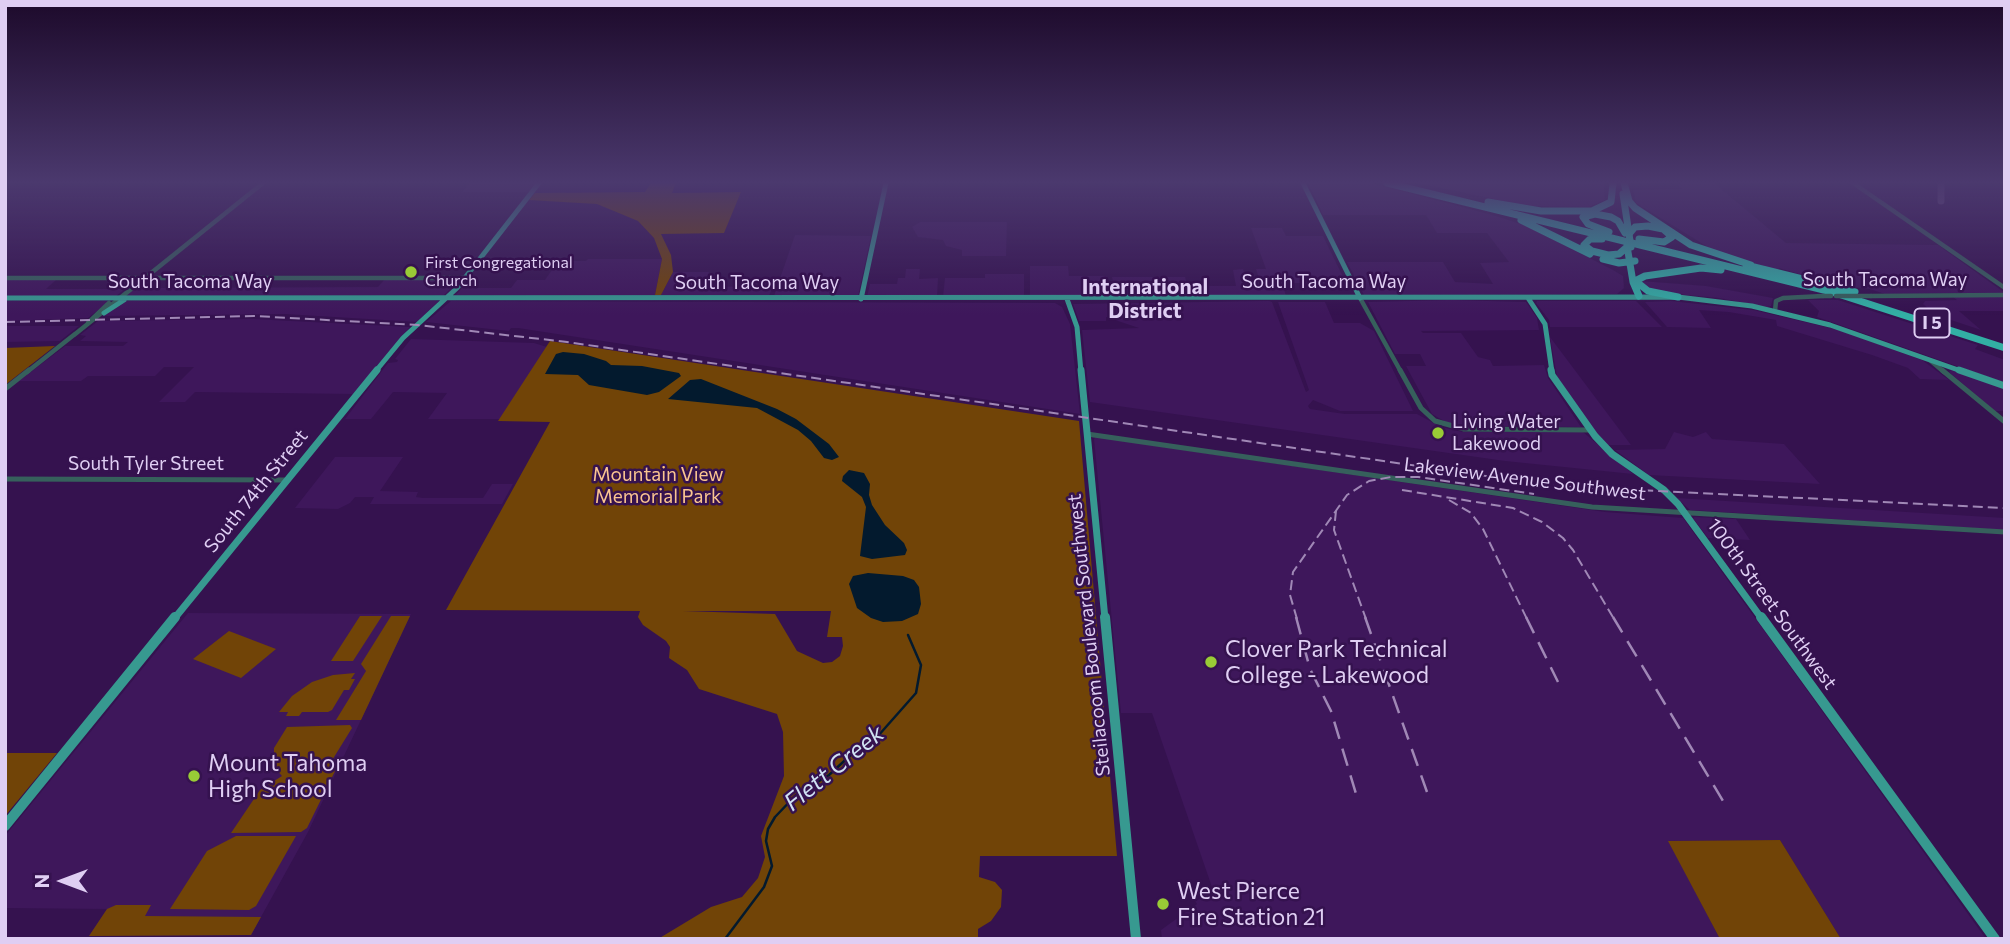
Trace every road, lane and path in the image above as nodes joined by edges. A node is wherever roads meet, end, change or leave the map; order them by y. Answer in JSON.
{"nodes":[{"id":1,"x":207,"y":227,"type":"edge"},
{"id":2,"x":505,"y":227,"type":"edge"},
{"id":3,"x":877,"y":227,"type":"edge"},
{"id":4,"x":1325,"y":227,"type":"edge"},
{"id":5,"x":1535,"y":227,"type":"edge"},
{"id":6,"x":1566,"y":227,"type":"edge"},
{"id":7,"x":1581,"y":227,"type":"edge"},
{"id":8,"x":1589,"y":227,"type":"edge"},
{"id":9,"x":1597,"y":227,"type":"edge"},
{"id":10,"x":1622,"y":227,"type":"edge"},
{"id":11,"x":1628,"y":227,"type":"edge"},
{"id":12,"x":1634,"y":227,"type":"edge"},
{"id":13,"x":1652,"y":227,"type":"edge"},
{"id":14,"x":1664,"y":227,"type":"edge"},
{"id":15,"x":1917,"y":227,"type":"edge"},
{"id":16,"x":1614,"y":233,"type":"junction"},
{"id":17,"x":1554,"y":235,"type":"junction"},
{"id":18,"x":1630,"y":235,"type":"junction"},
{"id":19,"x":1628,"y":247,"type":"junction"},
{"id":20,"x":1632,"y":262,"type":"junction"},
{"id":21,"x":1766,"y":270,"type":"junction"},
{"id":22,"x":5,"y":278,"type":"edge"},
{"id":23,"x":143,"y":278,"type":"junction"},
{"id":24,"x":465,"y":278,"type":"junction"},
{"id":25,"x":1635,"y":280,"type":"junction"},
{"id":26,"x":1794,"y":287,"type":"junction"},
{"id":27,"x":2005,"y":288,"type":"edge"},
{"id":28,"x":1543,"y":295,"type":"junction"},
{"id":29,"x":1629,"y":295,"type":"junction"},
{"id":30,"x":2005,"y":295,"type":"edge"},
{"id":31,"x":1508,"y":296,"type":"junction"},
{"id":32,"x":1639,"y":296,"type":"junction"},
{"id":33,"x":448,"y":297,"type":"junction"},
{"id":34,"x":1678,"y":297,"type":"junction"},
{"id":35,"x":5,"y":298,"type":"edge"},
{"id":36,"x":118,"y":298,"type":"junction"},
{"id":37,"x":131,"y":298,"type":"junction"},
{"id":38,"x":1360,"y":298,"type":"junction"},
{"id":39,"x":1528,"y":298,"type":"junction"},
{"id":40,"x":861,"y":299,"type":"junction"},
{"id":41,"x":1066,"y":303,"type":"junction"},
{"id":42,"x":1902,"y":309,"type":"junction"},
{"id":43,"x":1774,"y":311,"type":"junction"},
{"id":44,"x":104,"y":313,"type":"junction"},
{"id":45,"x":74,"y":335,"type":"junction"},
{"id":46,"x":2005,"y":347,"type":"edge"},
{"id":47,"x":1917,"y":349,"type":"dead end"},
{"id":48,"x":1906,"y":350,"type":"junction"},
{"id":49,"x":1928,"y":359,"type":"junction"},
{"id":50,"x":1960,"y":370,"type":"junction"},
{"id":51,"x":1947,"y":374,"type":"junction"},
{"id":52,"x":2005,"y":386,"type":"edge"},
{"id":53,"x":5,"y":388,"type":"edge"},
{"id":54,"x":2005,"y":422,"type":"edge"},
{"id":55,"x":1590,"y":430,"type":"junction"},
{"id":56,"x":1087,"y":433,"type":"junction"},
{"id":57,"x":5,"y":479,"type":"edge"},
{"id":58,"x":287,"y":480,"type":"junction"},
{"id":59,"x":1685,"y":513,"type":"junction"},
{"id":60,"x":2005,"y":532,"type":"edge"},
{"id":61,"x":5,"y":826,"type":"edge"},
{"id":62,"x":1136,"y":939,"type":"edge"},
{"id":63,"x":1995,"y":939,"type":"edge"}],
"edges":[{"from":1,"to":23,"type":"street"},
{"from":2,"to":24,"type":"main road","name":"South 74th Street"},
{"from":3,"to":40,"type":"main road"},
{"from":4,"to":38,"type":"main road"},
{"from":5,"to":17,"type":"highway"},
{"from":6,"to":46,"type":"highway","number":"I 5"},
{"from":7,"to":42,"type":"highway","number":"I 5"},
{"from":8,"to":16,"type":"highway"},
{"from":9,"to":16,"type":"highway"},
{"from":10,"to":18,"type":"highway"},
{"from":11,"to":18,"type":"highway"},
{"from":12,"to":18,"type":"highway"},
{"from":13,"to":18,"type":"highway"},
{"from":14,"to":21,"type":"highway"},
{"from":15,"to":27,"type":"street"},
{"from":16,"to":18,"type":"highway"},
{"from":17,"to":20,"type":"highway"},
{"from":17,"to":25,"type":"highway"},
{"from":18,"to":19,"type":"highway","bridge":true},
{"from":18,"to":21,"type":"highway"},
{"from":19,"to":20,"type":"highway"},
{"from":19,"to":26,"type":"highway"},
{"from":20,"to":25,"type":"highway"},
{"from":21,"to":42,"type":"highway"},
{"from":22,"to":23,"type":"street"},
{"from":23,"to":24,"type":"street"},
{"from":23,"to":36,"type":"street"},
{"from":24,"to":33,"type":"main road","name":"South 74th Street"},
{"from":25,"to":26,"type":"highway"},
{"from":25,"to":29,"type":"highway"},
{"from":25,"to":32,"type":"highway"},
{"from":25,"to":34,"type":"highway"},
{"from":26,"to":46,"type":"highway"},
{"from":28,"to":29,"type":"main road","name":"South Tacoma Way"},
{"from":28,"to":31,"type":"main road","name":"South Tacoma Way"},
{"from":28,"to":39,"type":"main road"},
{"from":29,"to":32,"type":"main road","name":"South Tacoma Way"},
{"from":30,"to":43,"type":"street","name":"South Tacoma Way","bridge":true},
{"from":31,"to":38,"type":"main road","name":"South Tacoma Way"},
{"from":31,"to":39,"type":"main road","name":"South Tacoma Way"},
{"from":32,"to":34,"type":"main road","name":"South Tacoma Way"},
{"from":32,"to":39,"type":"main road","name":"South Tacoma Way"},
{"from":33,"to":37,"type":"main road","name":"South Tacoma Way"},
{"from":33,"to":40,"type":"main road","name":"South Tacoma Way"},
{"from":33,"to":58,"type":"main road","name":"South 74th Street"},
{"from":34,"to":43,"type":"main road","name":"South Tacoma Way"},
{"from":35,"to":36,"type":"main road","name":"South Tacoma Way"},
{"from":36,"to":37,"type":"main road","name":"South Tacoma Way"},
{"from":36,"to":44,"type":"street"},
{"from":36,"to":45,"type":"street"},
{"from":37,"to":44,"type":"main road"},
{"from":38,"to":41,"type":"main road","name":"South Tacoma Way"},
{"from":38,"to":55,"type":"street"},
{"from":39,"to":55,"type":"main road","name":"100th Street Southwest"},
{"from":40,"to":41,"type":"main road","name":"South Tacoma Way"},
{"from":41,"to":56,"type":"main road","name":"Steilacoom Boulevard Southwest"},
{"from":42,"to":46,"type":"highway","number":"I 5"},
{"from":43,"to":48,"type":"main road","name":"South Tacoma Way"},
{"from":44,"to":45,"type":"street"},
{"from":45,"to":53,"type":"street"},
{"from":47,"to":48,"type":"main road"},
{"from":48,"to":49,"type":"main road","name":"South Tacoma Way"},
{"from":49,"to":50,"type":"main road","name":"South Tacoma Way"},
{"from":49,"to":51,"type":"street"},
{"from":50,"to":51,"type":"main road"},
{"from":50,"to":52,"type":"main road","name":"South Tacoma Way"},
{"from":51,"to":54,"type":"street"},
{"from":55,"to":59,"type":"main road","name":"100th Street Southwest"},
{"from":56,"to":59,"type":"street","name":"Lakeview Avenue Southwest"},
{"from":56,"to":62,"type":"main road","name":"Steilacoom Boulevard Southwest"},
{"from":57,"to":58,"type":"street","name":"South Tyler Street"},
{"from":58,"to":61,"type":"main road","name":"South 74th Street"},
{"from":59,"to":60,"type":"street","name":"Lakeview Avenue Southwest"},
{"from":59,"to":63,"type":"main road","name":"100th Street Southwest"}]}
